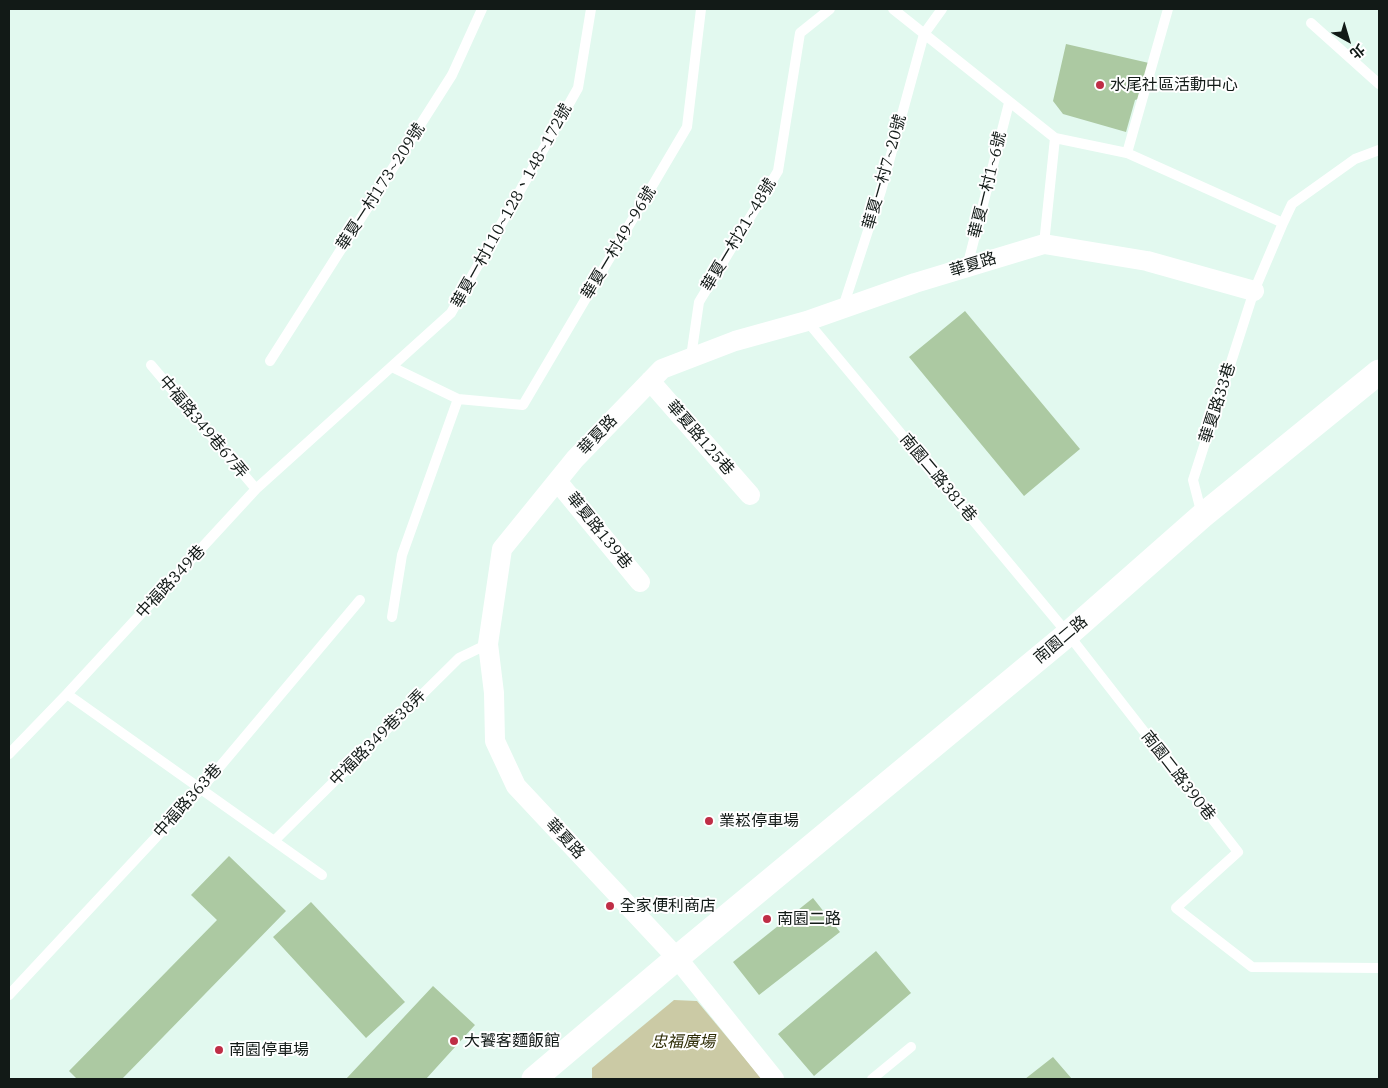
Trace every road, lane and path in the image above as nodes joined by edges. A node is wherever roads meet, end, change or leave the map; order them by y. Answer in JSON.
{"nodes":[{"id":1,"x":482,"y":9,"type":"edge"},
{"id":2,"x":591,"y":9,"type":"edge"},
{"id":3,"x":701,"y":9,"type":"edge"},
{"id":4,"x":830,"y":9,"type":"edge"},
{"id":5,"x":892,"y":9,"type":"edge"},
{"id":6,"x":942,"y":9,"type":"edge"},
{"id":7,"x":1168,"y":9,"type":"edge"},
{"id":8,"x":1311,"y":22,"type":"dead end"},
{"id":9,"x":924,"y":34,"type":"junction"},
{"id":10,"x":1379,"y":84,"type":"edge"},
{"id":11,"x":1009,"y":103,"type":"junction"},
{"id":12,"x":1055,"y":138,"type":"junction"},
{"id":13,"x":1379,"y":150,"type":"edge"},
{"id":14,"x":1127,"y":153,"type":"junction"},
{"id":15,"x":1283,"y":223,"type":"junction"},
{"id":16,"x":1044,"y":244,"type":"junction"},
{"id":17,"x":967,"y":267,"type":"junction"},
{"id":18,"x":1254,"y":291,"type":"junction"},
{"id":19,"x":842,"y":308,"type":"junction"},
{"id":20,"x":807,"y":321,"type":"junction"},
{"id":21,"x":691,"y":357,"type":"junction"},
{"id":22,"x":270,"y":361,"type":"dead end"},
{"id":23,"x":151,"y":365,"type":"dead end"},
{"id":24,"x":392,"y":366,"type":"junction"},
{"id":25,"x":1379,"y":372,"type":"edge"},
{"id":26,"x":650,"y":381,"type":"junction"},
{"id":27,"x":458,"y":399,"type":"junction"},
{"id":28,"x":338,"y":415,"type":"joint"},
{"id":29,"x":557,"y":481,"type":"junction"},
{"id":30,"x":256,"y":489,"type":"junction"},
{"id":31,"x":750,"y":495,"type":"dead end"},
{"id":32,"x":1202,"y":516,"type":"junction"},
{"id":33,"x":640,"y":582,"type":"dead end"},
{"id":34,"x":360,"y":600,"type":"dead end"},
{"id":35,"x":392,"y":617,"type":"dead end"},
{"id":36,"x":1068,"y":634,"type":"junction"},
{"id":37,"x":488,"y":644,"type":"junction"},
{"id":38,"x":67,"y":694,"type":"junction"},
{"id":39,"x":9,"y":754,"type":"edge"},
{"id":40,"x":201,"y":789,"type":"junction"},
{"id":41,"x":274,"y":841,"type":"junction"},
{"id":42,"x":322,"y":875,"type":"dead end"},
{"id":43,"x":677,"y":958,"type":"junction"},
{"id":44,"x":1379,"y":968,"type":"edge"},
{"id":45,"x":9,"y":995,"type":"edge"},
{"id":46,"x":910,"y":1047,"type":"dead end"},
{"id":47,"x":540,"y":1078,"type":"edge"},
{"id":48,"x":774,"y":1079,"type":"edge"},
{"id":49,"x":872,"y":1079,"type":"edge"}],
"edges":[{"from":1,"to":22,"type":"lane","name":"華夏一村173~209號"},
{"from":2,"to":24,"type":"lane","name":"華夏一村110~128、148~172號"},
{"from":3,"to":27,"type":"lane","name":"華夏一村49~96號"},
{"from":4,"to":21,"type":"lane","name":"華夏一村21~48號"},
{"from":5,"to":9,"type":"lane"},
{"from":6,"to":9,"type":"lane"},
{"from":7,"to":14,"type":"lane"},
{"from":8,"to":10,"type":"lane"},
{"from":9,"to":11,"type":"lane"},
{"from":9,"to":19,"type":"lane","name":"華夏一村7~20號"},
{"from":11,"to":12,"type":"lane"},
{"from":11,"to":17,"type":"lane","name":"華夏一村1~6號"},
{"from":12,"to":14,"type":"lane"},
{"from":12,"to":16,"type":"lane"},
{"from":13,"to":15,"type":"lane"},
{"from":14,"to":15,"type":"lane"},
{"from":15,"to":18,"type":"lane"},
{"from":16,"to":17,"type":"street","name":"華夏路"},
{"from":16,"to":18,"type":"street","name":"華夏路"},
{"from":17,"to":19,"type":"street","name":"華夏路"},
{"from":18,"to":32,"type":"lane","name":"華夏路33巷"},
{"from":19,"to":20,"type":"street","name":"華夏路"},
{"from":20,"to":21,"type":"street","name":"華夏路"},
{"from":20,"to":36,"type":"lane","name":"南園二路381巷"},
{"from":21,"to":26,"type":"street","name":"華夏路"},
{"from":23,"to":30,"type":"lane","name":"中福路349巷67弄"},
{"from":24,"to":27,"type":"lane"},
{"from":24,"to":28,"type":"lane","name":"華夏一村110~128、148~172號"},
{"from":25,"to":32,"type":"street","name":"南園二路"},
{"from":26,"to":29,"type":"street","name":"華夏路"},
{"from":26,"to":31,"type":"street","name":"華夏路125巷"},
{"from":27,"to":35,"type":"lane"},
{"from":28,"to":30,"type":"lane","name":"中福路349巷"},
{"from":29,"to":33,"type":"street","name":"華夏路139巷"},
{"from":29,"to":37,"type":"street","name":"華夏路"},
{"from":30,"to":38,"type":"lane","name":"中福路349巷"},
{"from":32,"to":36,"type":"street","name":"南園二路"},
{"from":34,"to":40,"type":"lane","name":"中福路363巷"},
{"from":36,"to":43,"type":"street","name":"南園二路"},
{"from":36,"to":44,"type":"lane","name":"南園二路390巷"},
{"from":37,"to":41,"type":"lane","name":"中福路349巷38弄"},
{"from":37,"to":43,"type":"street","name":"華夏路"},
{"from":38,"to":39,"type":"lane","name":"中福路349巷"},
{"from":38,"to":40,"type":"lane"},
{"from":40,"to":41,"type":"lane"},
{"from":40,"to":45,"type":"lane","name":"中福路363巷"},
{"from":41,"to":42,"type":"lane"},
{"from":43,"to":47,"type":"street","name":"南園二路"},
{"from":43,"to":48,"type":"street","name":"華夏路"},
{"from":46,"to":49,"type":"lane"}]}
